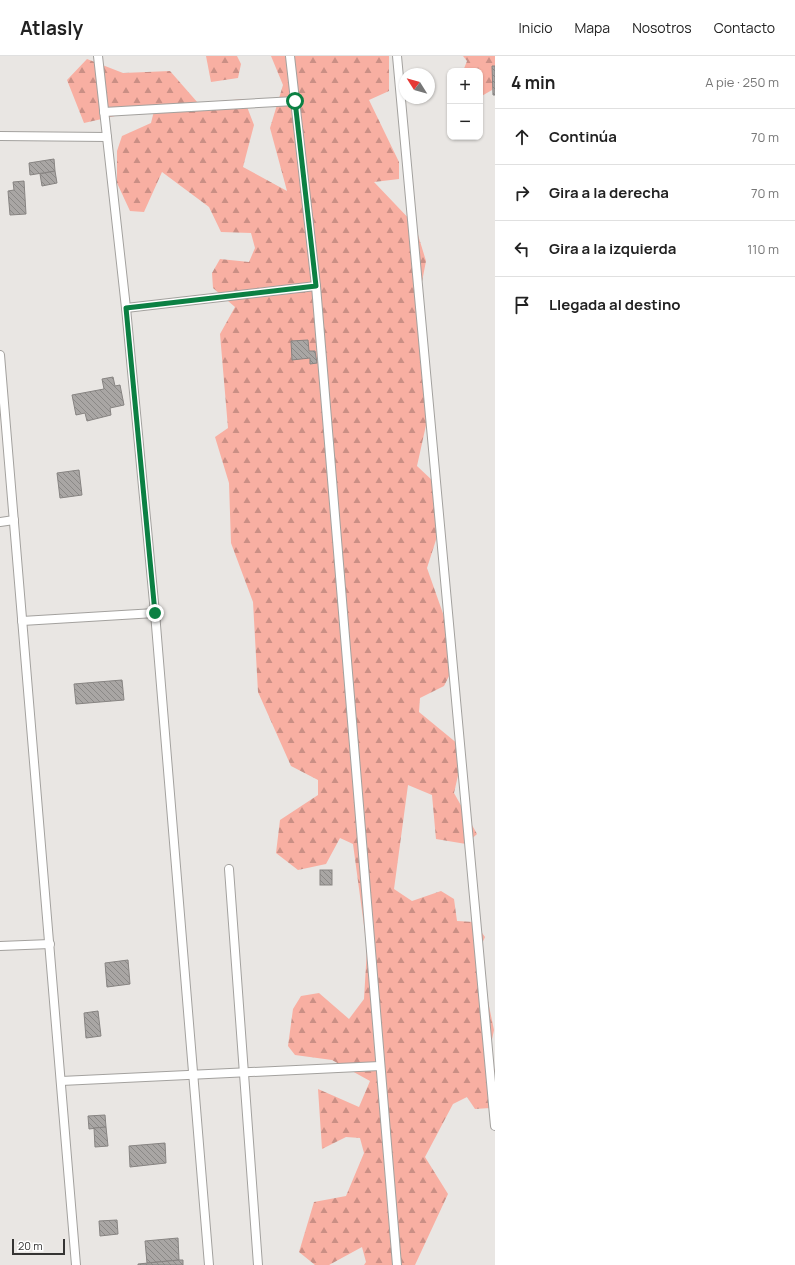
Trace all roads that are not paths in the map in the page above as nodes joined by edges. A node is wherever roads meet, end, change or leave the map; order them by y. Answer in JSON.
{"nodes":[{"id":1,"x":98,"y":56,"type":"edge"},
{"id":2,"x":290,"y":56,"type":"edge"},
{"id":3,"x":397,"y":56,"type":"edge"},
{"id":4,"x":295,"y":101,"type":"junction"},
{"id":5,"x":104,"y":112,"type":"junction"},
{"id":6,"x":0,"y":136,"type":"edge"},
{"id":7,"x":107,"y":137,"type":"junction"},
{"id":8,"x":316,"y":286,"type":"junction"},
{"id":9,"x":126,"y":308,"type":"junction"},
{"id":10,"x":0,"y":355,"type":"edge"},
{"id":11,"x":14,"y":520,"type":"junction"},
{"id":12,"x":0,"y":522,"type":"edge"},
{"id":13,"x":155,"y":613,"type":"junction"},
{"id":14,"x":22,"y":621,"type":"junction"},
{"id":15,"x":229,"y":869,"type":"dead end"},
{"id":16,"x":50,"y":944,"type":"junction"},
{"id":17,"x":0,"y":946,"type":"edge"},
{"id":18,"x":380,"y":1066,"type":"junction"},
{"id":19,"x":244,"y":1072,"type":"junction"},
{"id":20,"x":193,"y":1075,"type":"junction"},
{"id":21,"x":61,"y":1081,"type":"junction"},
{"id":22,"x":495,"y":1126,"type":"edge"},
{"id":23,"x":76,"y":1265,"type":"edge"},
{"id":24,"x":209,"y":1265,"type":"edge"},
{"id":25,"x":258,"y":1265,"type":"edge"},
{"id":26,"x":397,"y":1265,"type":"edge"}],
"edges":[{"from":1,"to":5,"type":"lane"},
{"from":2,"to":4,"type":"lane"},
{"from":3,"to":22,"type":"lane"},
{"from":4,"to":5,"type":"lane"},
{"from":4,"to":8,"type":"lane"},
{"from":5,"to":7,"type":"lane"},
{"from":6,"to":7,"type":"lane"},
{"from":7,"to":9,"type":"lane"},
{"from":8,"to":9,"type":"lane"},
{"from":8,"to":18,"type":"lane"},
{"from":9,"to":13,"type":"lane"},
{"from":10,"to":11,"type":"lane"},
{"from":11,"to":12,"type":"lane"},
{"from":11,"to":14,"type":"lane"},
{"from":13,"to":14,"type":"lane"},
{"from":13,"to":20,"type":"lane"},
{"from":14,"to":16,"type":"lane"},
{"from":15,"to":19,"type":"lane"},
{"from":16,"to":17,"type":"lane"},
{"from":16,"to":21,"type":"lane"},
{"from":18,"to":19,"type":"lane"},
{"from":18,"to":26,"type":"lane"},
{"from":19,"to":20,"type":"lane"},
{"from":19,"to":25,"type":"lane"},
{"from":20,"to":21,"type":"lane"},
{"from":20,"to":24,"type":"lane"},
{"from":21,"to":23,"type":"lane"}]}
